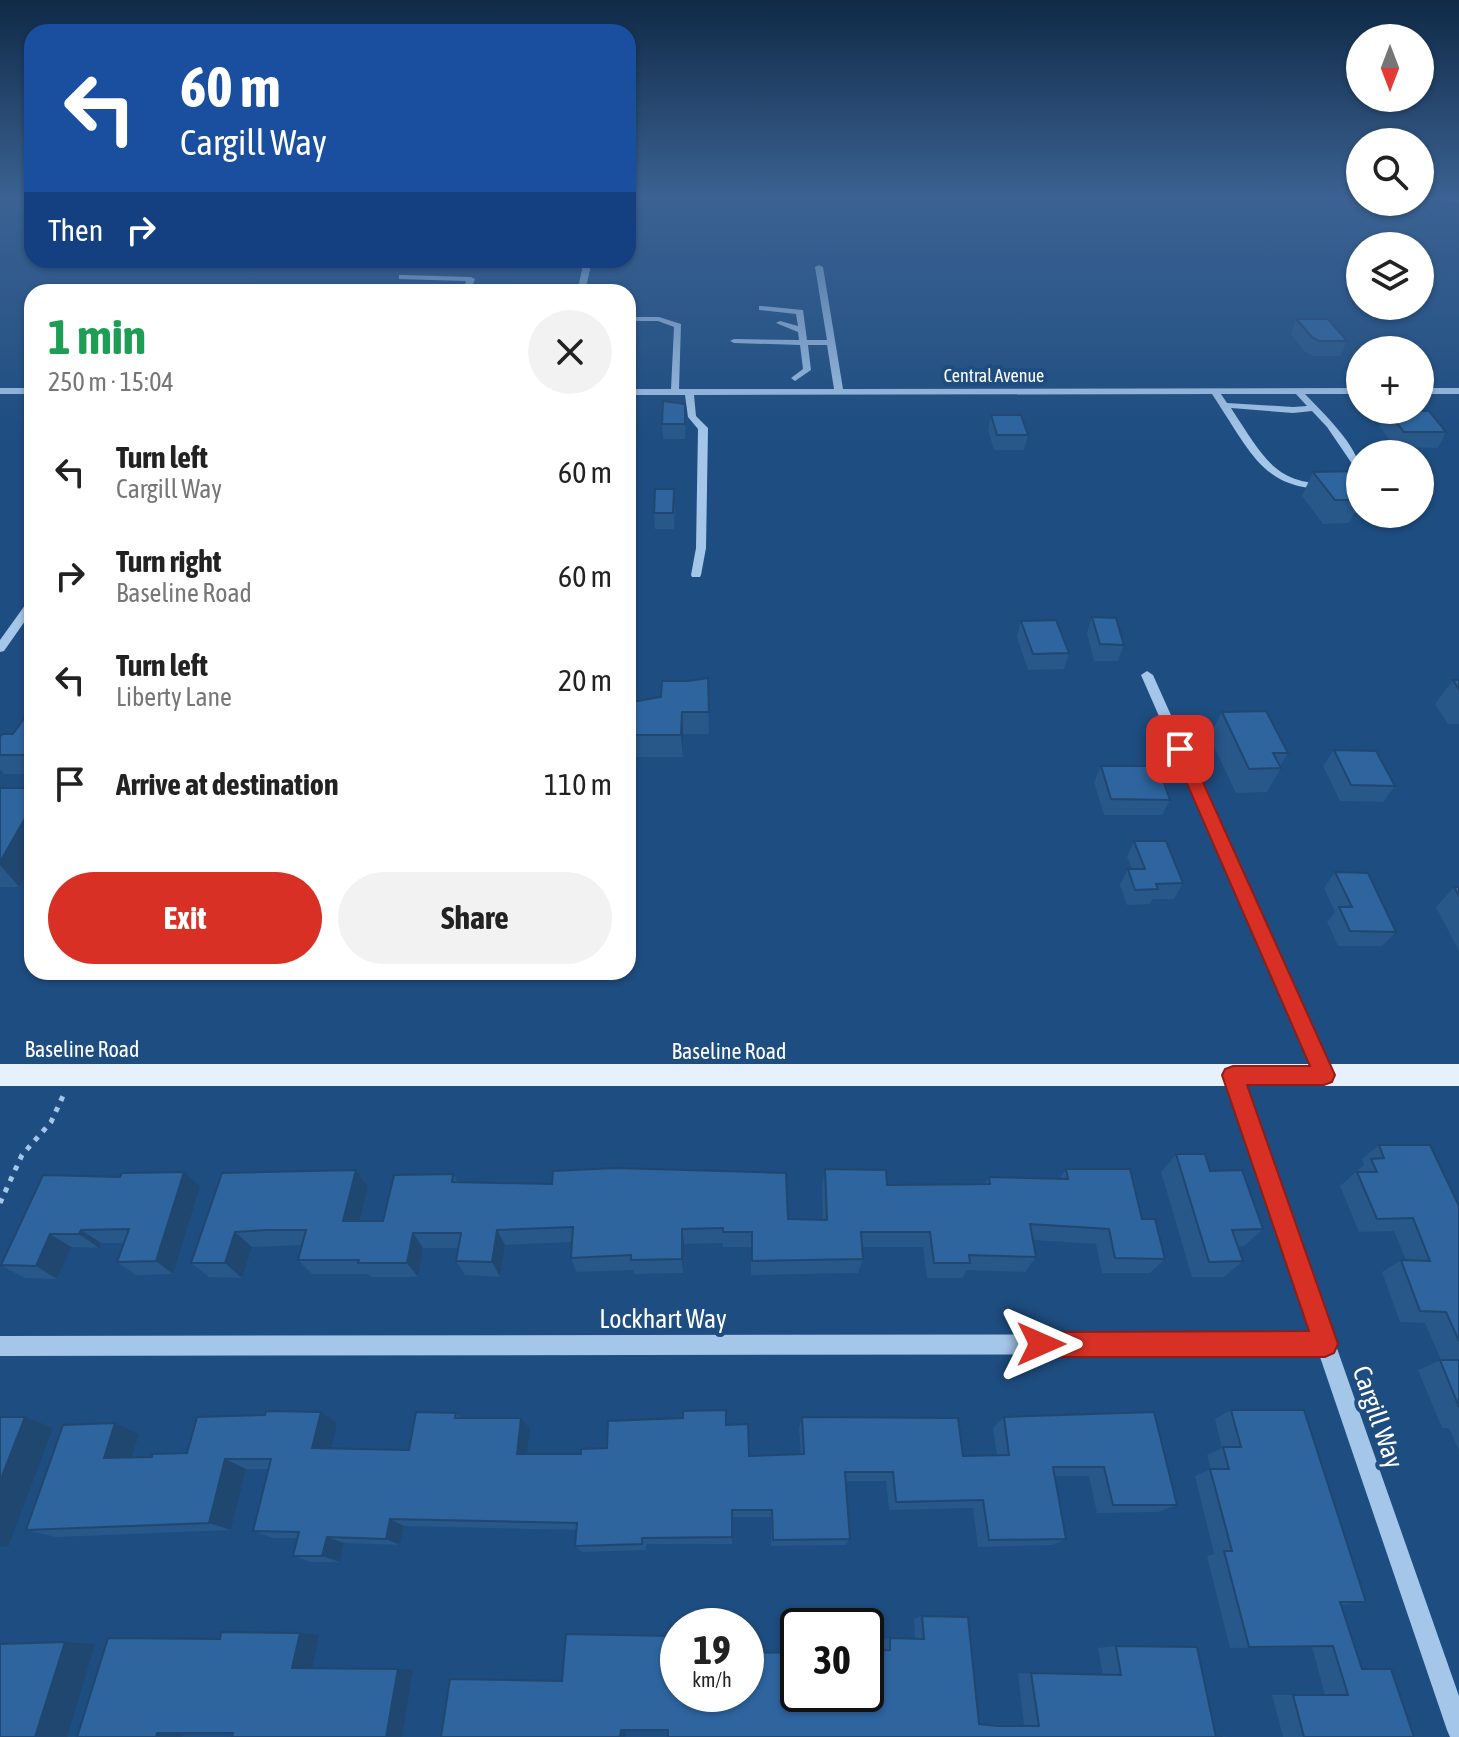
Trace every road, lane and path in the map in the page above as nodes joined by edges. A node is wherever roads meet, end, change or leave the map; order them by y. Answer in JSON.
{"nodes":[{"id":1,"x":404,"y":277,"type":"edge"},
{"id":2,"x":821,"y":277,"type":"edge"},
{"id":3,"x":469,"y":284,"type":"edge"},
{"id":4,"x":762,"y":308,"type":"dead end"},
{"id":5,"x":636,"y":319,"type":"edge"},
{"id":6,"x":780,"y":323,"type":"dead end"},
{"id":7,"x":801,"y":330,"type":"junction"},
{"id":8,"x":734,"y":341,"type":"dead end"},
{"id":9,"x":801,"y":343,"type":"junction"},
{"id":10,"x":832,"y":343,"type":"junction"},
{"id":11,"x":795,"y":378,"type":"dead end"},
{"id":12,"x":0,"y":391,"type":"edge"},
{"id":13,"x":24,"y":391,"type":"edge"},
{"id":14,"x":1215,"y":391,"type":"junction"},
{"id":15,"x":1298,"y":391,"type":"junction"},
{"id":16,"x":1346,"y":391,"type":"edge"},
{"id":17,"x":1434,"y":391,"type":"edge"},
{"id":18,"x":1459,"y":391,"type":"edge"},
{"id":19,"x":636,"y":392,"type":"edge"},
{"id":20,"x":675,"y":392,"type":"junction"},
{"id":21,"x":689,"y":392,"type":"junction"},
{"id":22,"x":839,"y":392,"type":"junction"},
{"id":23,"x":1224,"y":405,"type":"junction"},
{"id":24,"x":1314,"y":408,"type":"junction"},
{"id":25,"x":1346,"y":450,"type":"edge"},
{"id":26,"x":1346,"y":486,"type":"edge"},
{"id":27,"x":696,"y":575,"type":"dead end"},
{"id":28,"x":24,"y":614,"type":"edge"},
{"id":29,"x":0,"y":648,"type":"edge"},
{"id":30,"x":1147,"y":675,"type":"dead end"},
{"id":31,"x":0,"y":1075,"type":"edge"},
{"id":32,"x":72,"y":1075,"type":"junction"},
{"id":33,"x":1233,"y":1075,"type":"junction"},
{"id":34,"x":1324,"y":1075,"type":"junction"},
{"id":35,"x":1459,"y":1075,"type":"edge"},
{"id":36,"x":0,"y":1203,"type":"edge"},
{"id":37,"x":1325,"y":1344,"type":"junction"},
{"id":38,"x":0,"y":1346,"type":"edge"},
{"id":39,"x":1459,"y":1730,"type":"edge"}],
"edges":[{"from":1,"to":3,"type":"street"},
{"from":2,"to":10,"type":"street"},
{"from":4,"to":7,"type":"street"},
{"from":5,"to":20,"type":"street"},
{"from":6,"to":7,"type":"street"},
{"from":7,"to":9,"type":"street"},
{"from":8,"to":9,"type":"street"},
{"from":9,"to":10,"type":"street"},
{"from":9,"to":11,"type":"street"},
{"from":10,"to":22,"type":"street"},
{"from":12,"to":13,"type":"street"},
{"from":14,"to":15,"type":"street","name":"Central Avenue"},
{"from":14,"to":22,"type":"street","name":"Central Avenue"},
{"from":14,"to":23,"type":"street"},
{"from":15,"to":16,"type":"street","name":"Central Avenue"},
{"from":15,"to":24,"type":"street"},
{"from":17,"to":18,"type":"street"},
{"from":19,"to":20,"type":"street","name":"Central Avenue"},
{"from":20,"to":21,"type":"street","name":"Central Avenue"},
{"from":21,"to":22,"type":"street","name":"Central Avenue"},
{"from":21,"to":27,"type":"street"},
{"from":23,"to":24,"type":"street"},
{"from":23,"to":26,"type":"street"},
{"from":24,"to":25,"type":"street"},
{"from":28,"to":29,"type":"street"},
{"from":30,"to":34,"type":"street"},
{"from":31,"to":32,"type":"main road","name":"Baseline Road"},
{"from":32,"to":33,"type":"main road","name":"Baseline Road"},
{"from":32,"to":36,"type":"path"},
{"from":33,"to":34,"type":"main road","name":"Baseline Road"},
{"from":33,"to":37,"type":"street","name":"Cargill Way"},
{"from":34,"to":35,"type":"main road","name":"Baseline Road"},
{"from":37,"to":38,"type":"street","name":"Lockhart Way"},
{"from":37,"to":39,"type":"street","name":"Cargill Way"}]}
